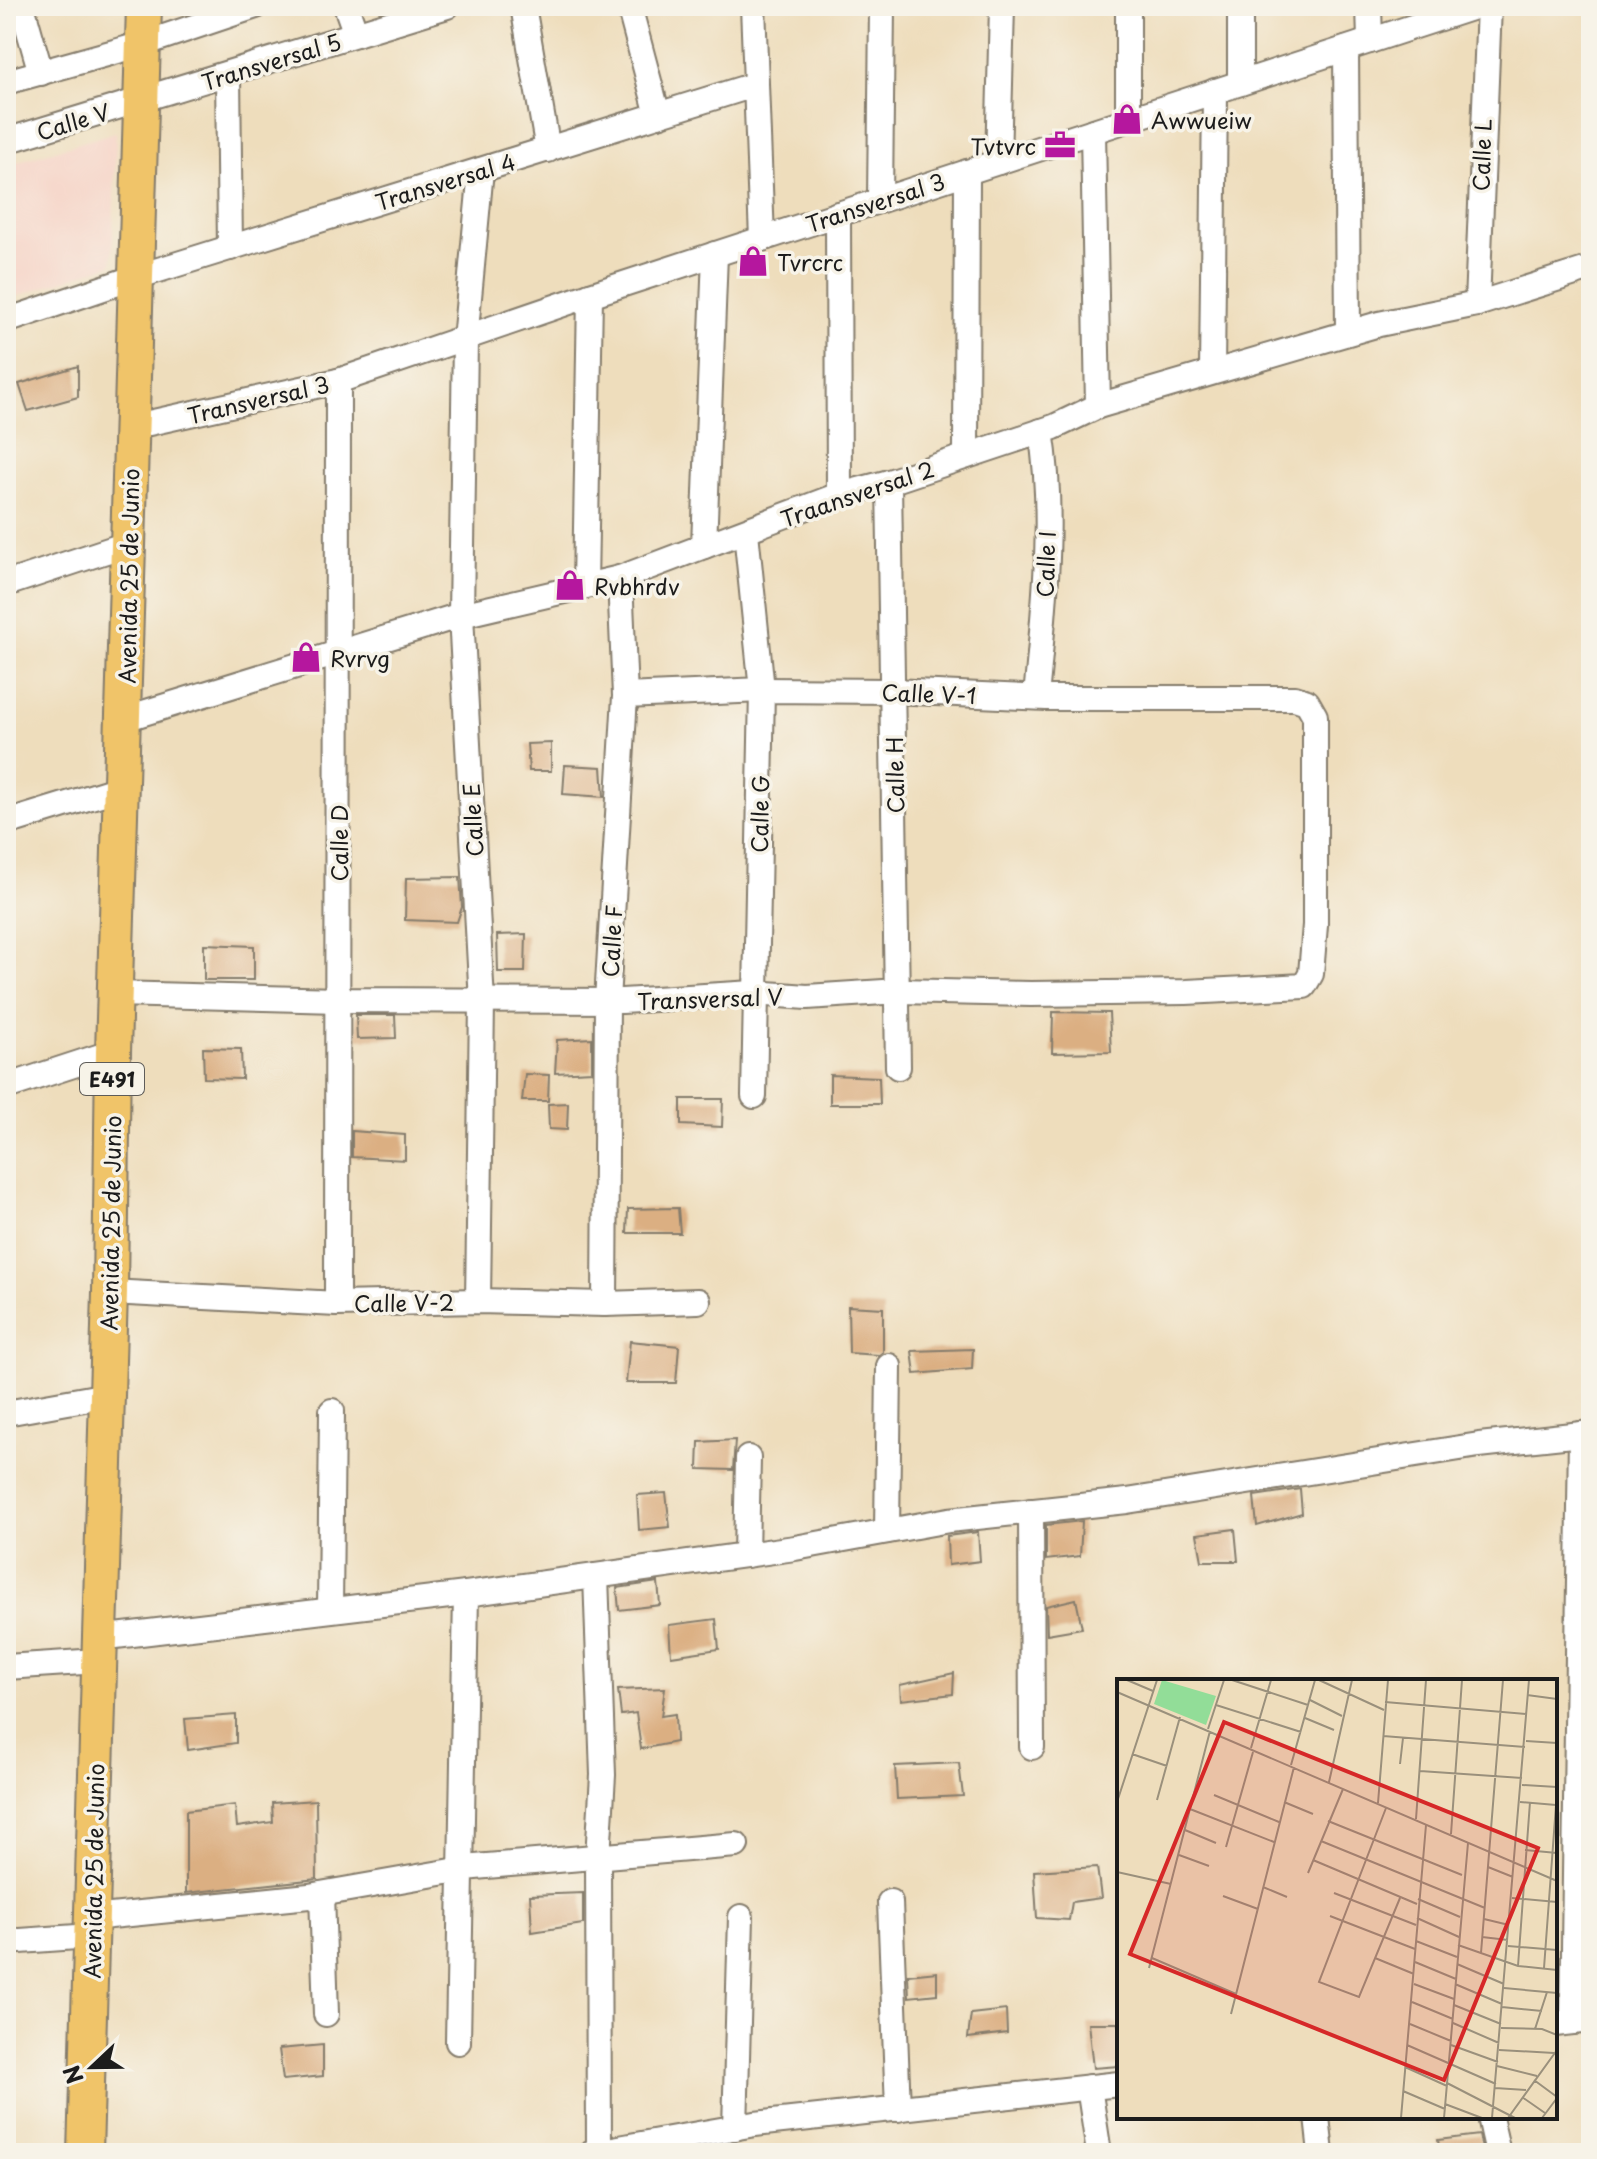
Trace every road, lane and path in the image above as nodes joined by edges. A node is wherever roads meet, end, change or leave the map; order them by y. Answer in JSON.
{"nodes":[{"id":1,"x":22,"y":6,"type":"edge"},
{"id":2,"x":144,"y":6,"type":"edge"},
{"id":3,"x":256,"y":6,"type":"edge"},
{"id":4,"x":346,"y":6,"type":"edge"},
{"id":5,"x":447,"y":6,"type":"edge"},
{"id":6,"x":523,"y":6,"type":"edge"},
{"id":7,"x":629,"y":6,"type":"edge"},
{"id":8,"x":753,"y":6,"type":"edge"},
{"id":9,"x":882,"y":6,"type":"edge"},
{"id":10,"x":1002,"y":6,"type":"edge"},
{"id":11,"x":1128,"y":6,"type":"edge"},
{"id":12,"x":1240,"y":6,"type":"edge"},
{"id":13,"x":1369,"y":6,"type":"edge"},
{"id":14,"x":1477,"y":6,"type":"edge"},
{"id":15,"x":1489,"y":6,"type":"edge"},
{"id":16,"x":356,"y":34,"type":"junction"},
{"id":17,"x":1370,"y":41,"type":"junction"},
{"id":18,"x":143,"y":44,"type":"junction"},
{"id":19,"x":1346,"y":49,"type":"junction"},
{"id":20,"x":41,"y":73,"type":"junction"},
{"id":21,"x":228,"y":74,"type":"junction"},
{"id":22,"x":6,"y":82,"type":"edge"},
{"id":23,"x":1240,"y":83,"type":"junction"},
{"id":24,"x":754,"y":85,"type":"junction"},
{"id":25,"x":1215,"y":91,"type":"junction"},
{"id":26,"x":140,"y":101,"type":"junction"},
{"id":27,"x":658,"y":115,"type":"junction"},
{"id":28,"x":1128,"y":120,"type":"junction"},
{"id":29,"x":1093,"y":131,"type":"junction"},
{"id":30,"x":6,"y":141,"type":"edge"},
{"id":31,"x":548,"y":150,"type":"junction"},
{"id":32,"x":998,"y":162,"type":"junction"},
{"id":33,"x":481,"y":170,"type":"junction"},
{"id":34,"x":967,"y":172,"type":"junction"},
{"id":35,"x":880,"y":200,"type":"junction"},
{"id":36,"x":838,"y":214,"type":"junction"},
{"id":37,"x":762,"y":239,"type":"junction"},
{"id":38,"x":230,"y":248,"type":"junction"},
{"id":39,"x":715,"y":254,"type":"junction"},
{"id":40,"x":1591,"y":268,"type":"edge"},
{"id":41,"x":136,"y":277,"type":"junction"},
{"id":42,"x":590,"y":295,"type":"junction"},
{"id":43,"x":1477,"y":304,"type":"junction"},
{"id":44,"x":6,"y":321,"type":"edge"},
{"id":45,"x":1348,"y":332,"type":"junction"},
{"id":46,"x":465,"y":340,"type":"junction"},
{"id":47,"x":1212,"y":372,"type":"junction"},
{"id":48,"x":338,"y":381,"type":"junction"},
{"id":49,"x":1098,"y":406,"type":"junction"},
{"id":50,"x":131,"y":427,"type":"junction"},
{"id":51,"x":1041,"y":431,"type":"junction"},
{"id":52,"x":966,"y":456,"type":"junction"},
{"id":53,"x":889,"y":482,"type":"junction"},
{"id":54,"x":839,"y":495,"type":"junction"},
{"id":55,"x":746,"y":532,"type":"junction"},
{"id":56,"x":130,"y":543,"type":"junction"},
{"id":57,"x":704,"y":546,"type":"junction"},
{"id":58,"x":620,"y":578,"type":"junction"},
{"id":59,"x":6,"y":584,"type":"edge"},
{"id":60,"x":585,"y":586,"type":"junction"},
{"id":61,"x":461,"y":615,"type":"junction"},
{"id":62,"x":337,"y":655,"type":"junction"},
{"id":63,"x":762,"y":690,"type":"junction"},
{"id":64,"x":892,"y":691,"type":"junction"},
{"id":65,"x":625,"y":696,"type":"junction"},
{"id":66,"x":1036,"y":697,"type":"junction"},
{"id":67,"x":124,"y":719,"type":"junction"},
{"id":68,"x":123,"y":787,"type":"junction"},
{"id":69,"x":6,"y":823,"type":"edge"},
{"id":70,"x":1304,"y":986,"type":"joint"},
{"id":71,"x":899,"y":991,"type":"junction"},
{"id":72,"x":754,"y":993,"type":"junction"},
{"id":73,"x":116,"y":994,"type":"junction"},
{"id":74,"x":338,"y":1000,"type":"junction"},
{"id":75,"x":607,"y":1001,"type":"junction"},
{"id":76,"x":482,"y":1002,"type":"junction"},
{"id":77,"x":113,"y":1052,"type":"junction"},
{"id":78,"x":898,"y":1067,"type":"dead end"},
{"id":79,"x":6,"y":1087,"type":"edge"},
{"id":80,"x":754,"y":1096,"type":"dead end"},
{"id":81,"x":110,"y":1292,"type":"junction"},
{"id":82,"x":478,"y":1301,"type":"junction"},
{"id":83,"x":698,"y":1301,"type":"dead end"},
{"id":84,"x":337,"y":1304,"type":"junction"},
{"id":85,"x":605,"y":1304,"type":"junction"},
{"id":86,"x":889,"y":1366,"type":"dead end"},
{"id":87,"x":107,"y":1395,"type":"junction"},
{"id":88,"x":332,"y":1411,"type":"dead end"},
{"id":89,"x":6,"y":1413,"type":"edge"},
{"id":90,"x":1586,"y":1434,"type":"edge"},
{"id":91,"x":748,"y":1458,"type":"dead end"},
{"id":92,"x":1031,"y":1511,"type":"junction"},
{"id":93,"x":887,"y":1531,"type":"junction"},
{"id":94,"x":746,"y":1555,"type":"junction"},
{"id":95,"x":596,"y":1576,"type":"junction"},
{"id":96,"x":466,"y":1594,"type":"junction"},
{"id":97,"x":330,"y":1610,"type":"junction"},
{"id":98,"x":99,"y":1649,"type":"junction"},
{"id":99,"x":6,"y":1667,"type":"edge"},
{"id":100,"x":1032,"y":1747,"type":"dead end"},
{"id":101,"x":736,"y":1845,"type":"dead end"},
{"id":102,"x":598,"y":1857,"type":"junction"},
{"id":103,"x":459,"y":1870,"type":"junction"},
{"id":104,"x":322,"y":1894,"type":"junction"},
{"id":105,"x":890,"y":1902,"type":"dead end"},
{"id":106,"x":741,"y":1917,"type":"dead end"},
{"id":107,"x":91,"y":1927,"type":"junction"},
{"id":108,"x":6,"y":1942,"type":"edge"},
{"id":109,"x":326,"y":2014,"type":"dead end"},
{"id":110,"x":1573,"y":2022,"type":"edge"},
{"id":111,"x":458,"y":2042,"type":"dead end"},
{"id":112,"x":1117,"y":2084,"type":"edge"},
{"id":113,"x":1089,"y":2087,"type":"junction"},
{"id":114,"x":898,"y":2109,"type":"junction"},
{"id":115,"x":1317,"y":2119,"type":"edge"},
{"id":116,"x":1490,"y":2119,"type":"edge"},
{"id":117,"x":735,"y":2128,"type":"junction"},
{"id":118,"x":594,"y":2152,"type":"edge"},
{"id":119,"x":85,"y":2153,"type":"edge"},
{"id":120,"x":1099,"y":2153,"type":"edge"},
{"id":121,"x":1321,"y":2153,"type":"edge"},
{"id":122,"x":1498,"y":2153,"type":"edge"}],
"edges":[{"from":1,"to":20,"type":"street"},
{"from":2,"to":18,"type":"highway","name":"Avenida 25 de Junio","number":"E491"},
{"from":3,"to":18,"type":"street"},
{"from":4,"to":16,"type":"street"},
{"from":5,"to":16,"type":"street","name":"Transversal 5"},
{"from":6,"to":31,"type":"street"},
{"from":7,"to":27,"type":"street"},
{"from":8,"to":24,"type":"street"},
{"from":9,"to":35,"type":"street"},
{"from":10,"to":32,"type":"street"},
{"from":11,"to":28,"type":"street"},
{"from":12,"to":23,"type":"street"},
{"from":13,"to":17,"type":"street"},
{"from":14,"to":17,"type":"street","name":"Transversal 3"},
{"from":15,"to":43,"type":"street","name":"Calle L"},
{"from":16,"to":21,"type":"street","name":"Transversal 5"},
{"from":17,"to":19,"type":"street","name":"Transversal 3"},
{"from":18,"to":20,"type":"street"},
{"from":18,"to":26,"type":"highway","name":"Avenida 25 de Junio","number":"E491"},
{"from":19,"to":23,"type":"street","name":"Transversal 3"},
{"from":19,"to":45,"type":"street"},
{"from":20,"to":22,"type":"street"},
{"from":21,"to":26,"type":"street","name":"Transversal 5"},
{"from":21,"to":38,"type":"street"},
{"from":23,"to":25,"type":"street","name":"Transversal 3"},
{"from":24,"to":27,"type":"street","name":"Transversal 4"},
{"from":24,"to":37,"type":"street"},
{"from":25,"to":28,"type":"street","name":"Transversal 3"},
{"from":25,"to":47,"type":"street"},
{"from":26,"to":30,"type":"street","name":"Calle V"},
{"from":26,"to":41,"type":"highway","name":"Avenida 25 de Junio","number":"E491"},
{"from":27,"to":31,"type":"street","name":"Transversal 4"},
{"from":28,"to":29,"type":"street","name":"Transversal 3"},
{"from":29,"to":32,"type":"street","name":"Transversal 3"},
{"from":29,"to":49,"type":"street"},
{"from":31,"to":33,"type":"street","name":"Transversal 4"},
{"from":32,"to":34,"type":"street","name":"Transversal 3"},
{"from":33,"to":38,"type":"street","name":"Transversal 4"},
{"from":33,"to":46,"type":"street","name":"Calle E"},
{"from":34,"to":35,"type":"street","name":"Transversal 3"},
{"from":34,"to":52,"type":"street"},
{"from":35,"to":36,"type":"street","name":"Transversal 3"},
{"from":36,"to":37,"type":"street","name":"Transversal 3"},
{"from":36,"to":54,"type":"street"},
{"from":37,"to":39,"type":"street","name":"Transversal 3"},
{"from":38,"to":41,"type":"street","name":"Transversal 4"},
{"from":39,"to":42,"type":"street","name":"Transversal 3"},
{"from":39,"to":57,"type":"street"},
{"from":40,"to":43,"type":"street","name":"Traansversal 2"},
{"from":41,"to":44,"type":"street","name":"Transversal 4"},
{"from":41,"to":50,"type":"highway","name":"Avenida 25 de Junio","number":"E491"},
{"from":42,"to":46,"type":"street","name":"Transversal 3"},
{"from":42,"to":60,"type":"street"},
{"from":43,"to":45,"type":"street","name":"Traansversal 2"},
{"from":45,"to":47,"type":"street","name":"Traansversal 2"},
{"from":46,"to":48,"type":"street","name":"Transversal 3"},
{"from":46,"to":61,"type":"street","name":"Calle E"},
{"from":47,"to":49,"type":"street","name":"Traansversal 2"},
{"from":48,"to":50,"type":"street","name":"Transversal 3"},
{"from":48,"to":62,"type":"street","name":"Calle D"},
{"from":49,"to":51,"type":"street","name":"Traansversal 2"},
{"from":50,"to":56,"type":"highway","name":"Avenida 25 de Junio","number":"E491"},
{"from":51,"to":52,"type":"street","name":"Traansversal 2"},
{"from":51,"to":66,"type":"street","name":"Calle I"},
{"from":52,"to":53,"type":"street","name":"Traansversal 2"},
{"from":53,"to":54,"type":"street","name":"Traansversal 2"},
{"from":53,"to":64,"type":"street","name":"Calle H"},
{"from":54,"to":55,"type":"street","name":"Traansversal 2"},
{"from":55,"to":57,"type":"street","name":"Traansversal 2"},
{"from":55,"to":63,"type":"street","name":"Calle G"},
{"from":56,"to":59,"type":"street"},
{"from":56,"to":67,"type":"highway","name":"Avenida 25 de Junio","number":"E491"},
{"from":57,"to":58,"type":"street","name":"Traansversal 2"},
{"from":58,"to":60,"type":"street","name":"Traansversal 2"},
{"from":58,"to":65,"type":"street","name":"Calle F"},
{"from":60,"to":61,"type":"street","name":"Traansversal 2"},
{"from":61,"to":62,"type":"street","name":"Traansversal 2"},
{"from":61,"to":76,"type":"street","name":"Calle E"},
{"from":62,"to":67,"type":"street","name":"Traansversal 2"},
{"from":62,"to":74,"type":"street","name":"Calle D"},
{"from":63,"to":64,"type":"street","name":"Calle V-1"},
{"from":63,"to":65,"type":"street","name":"Calle V-1"},
{"from":63,"to":72,"type":"street","name":"Calle G"},
{"from":64,"to":66,"type":"street","name":"Calle V-1"},
{"from":64,"to":71,"type":"street","name":"Calle H"},
{"from":65,"to":75,"type":"street","name":"Calle F"},
{"from":66,"to":70,"type":"street","name":"Calle V-1"},
{"from":67,"to":68,"type":"highway","name":"Avenida 25 de Junio","number":"E491"},
{"from":68,"to":69,"type":"street"},
{"from":68,"to":73,"type":"highway","name":"Avenida 25 de Junio","number":"E491"},
{"from":70,"to":71,"type":"street","name":"Transversal V"},
{"from":71,"to":72,"type":"street","name":"Transversal V"},
{"from":71,"to":78,"type":"street","name":"Calle H"},
{"from":72,"to":75,"type":"street","name":"Transversal V"},
{"from":72,"to":80,"type":"street","name":"Calle G"},
{"from":73,"to":74,"type":"street","name":"Transversal V"},
{"from":73,"to":77,"type":"highway","name":"Avenida 25 de Junio","number":"E491"},
{"from":74,"to":76,"type":"street","name":"Transversal V"},
{"from":74,"to":84,"type":"street","name":"Calle D"},
{"from":75,"to":76,"type":"street","name":"Transversal V"},
{"from":75,"to":85,"type":"street","name":"Calle F"},
{"from":76,"to":82,"type":"street","name":"Calle E"},
{"from":77,"to":79,"type":"street"},
{"from":77,"to":81,"type":"highway","name":"Avenida 25 de Junio","number":"E491"},
{"from":81,"to":84,"type":"street","name":"Calle V-2"},
{"from":81,"to":87,"type":"highway","name":"Avenida 25 de Junio","number":"E491"},
{"from":82,"to":84,"type":"street","name":"Calle V-2"},
{"from":82,"to":85,"type":"street","name":"Calle V-2"},
{"from":83,"to":85,"type":"street","name":"Calle V-2"},
{"from":86,"to":93,"type":"street"},
{"from":87,"to":89,"type":"street"},
{"from":87,"to":98,"type":"highway","name":"Avenida 25 de Junio","number":"E491"},
{"from":88,"to":97,"type":"street"},
{"from":90,"to":92,"type":"street"},
{"from":90,"to":110,"type":"street"},
{"from":91,"to":94,"type":"street"},
{"from":92,"to":93,"type":"street"},
{"from":92,"to":100,"type":"street"},
{"from":93,"to":94,"type":"street"},
{"from":94,"to":95,"type":"street"},
{"from":95,"to":96,"type":"street"},
{"from":95,"to":102,"type":"street"},
{"from":96,"to":97,"type":"street"},
{"from":96,"to":103,"type":"street"},
{"from":97,"to":98,"type":"street"},
{"from":98,"to":99,"type":"street"},
{"from":98,"to":107,"type":"highway","name":"Avenida 25 de Junio","number":"E491"},
{"from":101,"to":102,"type":"street"},
{"from":102,"to":103,"type":"street"},
{"from":102,"to":118,"type":"street"},
{"from":103,"to":104,"type":"street"},
{"from":103,"to":111,"type":"street"},
{"from":104,"to":107,"type":"street"},
{"from":104,"to":109,"type":"street"},
{"from":105,"to":114,"type":"street"},
{"from":106,"to":117,"type":"street"},
{"from":107,"to":108,"type":"street"},
{"from":107,"to":119,"type":"highway","name":"Avenida 25 de Junio","number":"E491"},
{"from":112,"to":113,"type":"street"},
{"from":113,"to":114,"type":"street"},
{"from":113,"to":120,"type":"street"},
{"from":114,"to":117,"type":"street"},
{"from":115,"to":121,"type":"street"},
{"from":116,"to":122,"type":"street"},
{"from":117,"to":118,"type":"street"}]}
